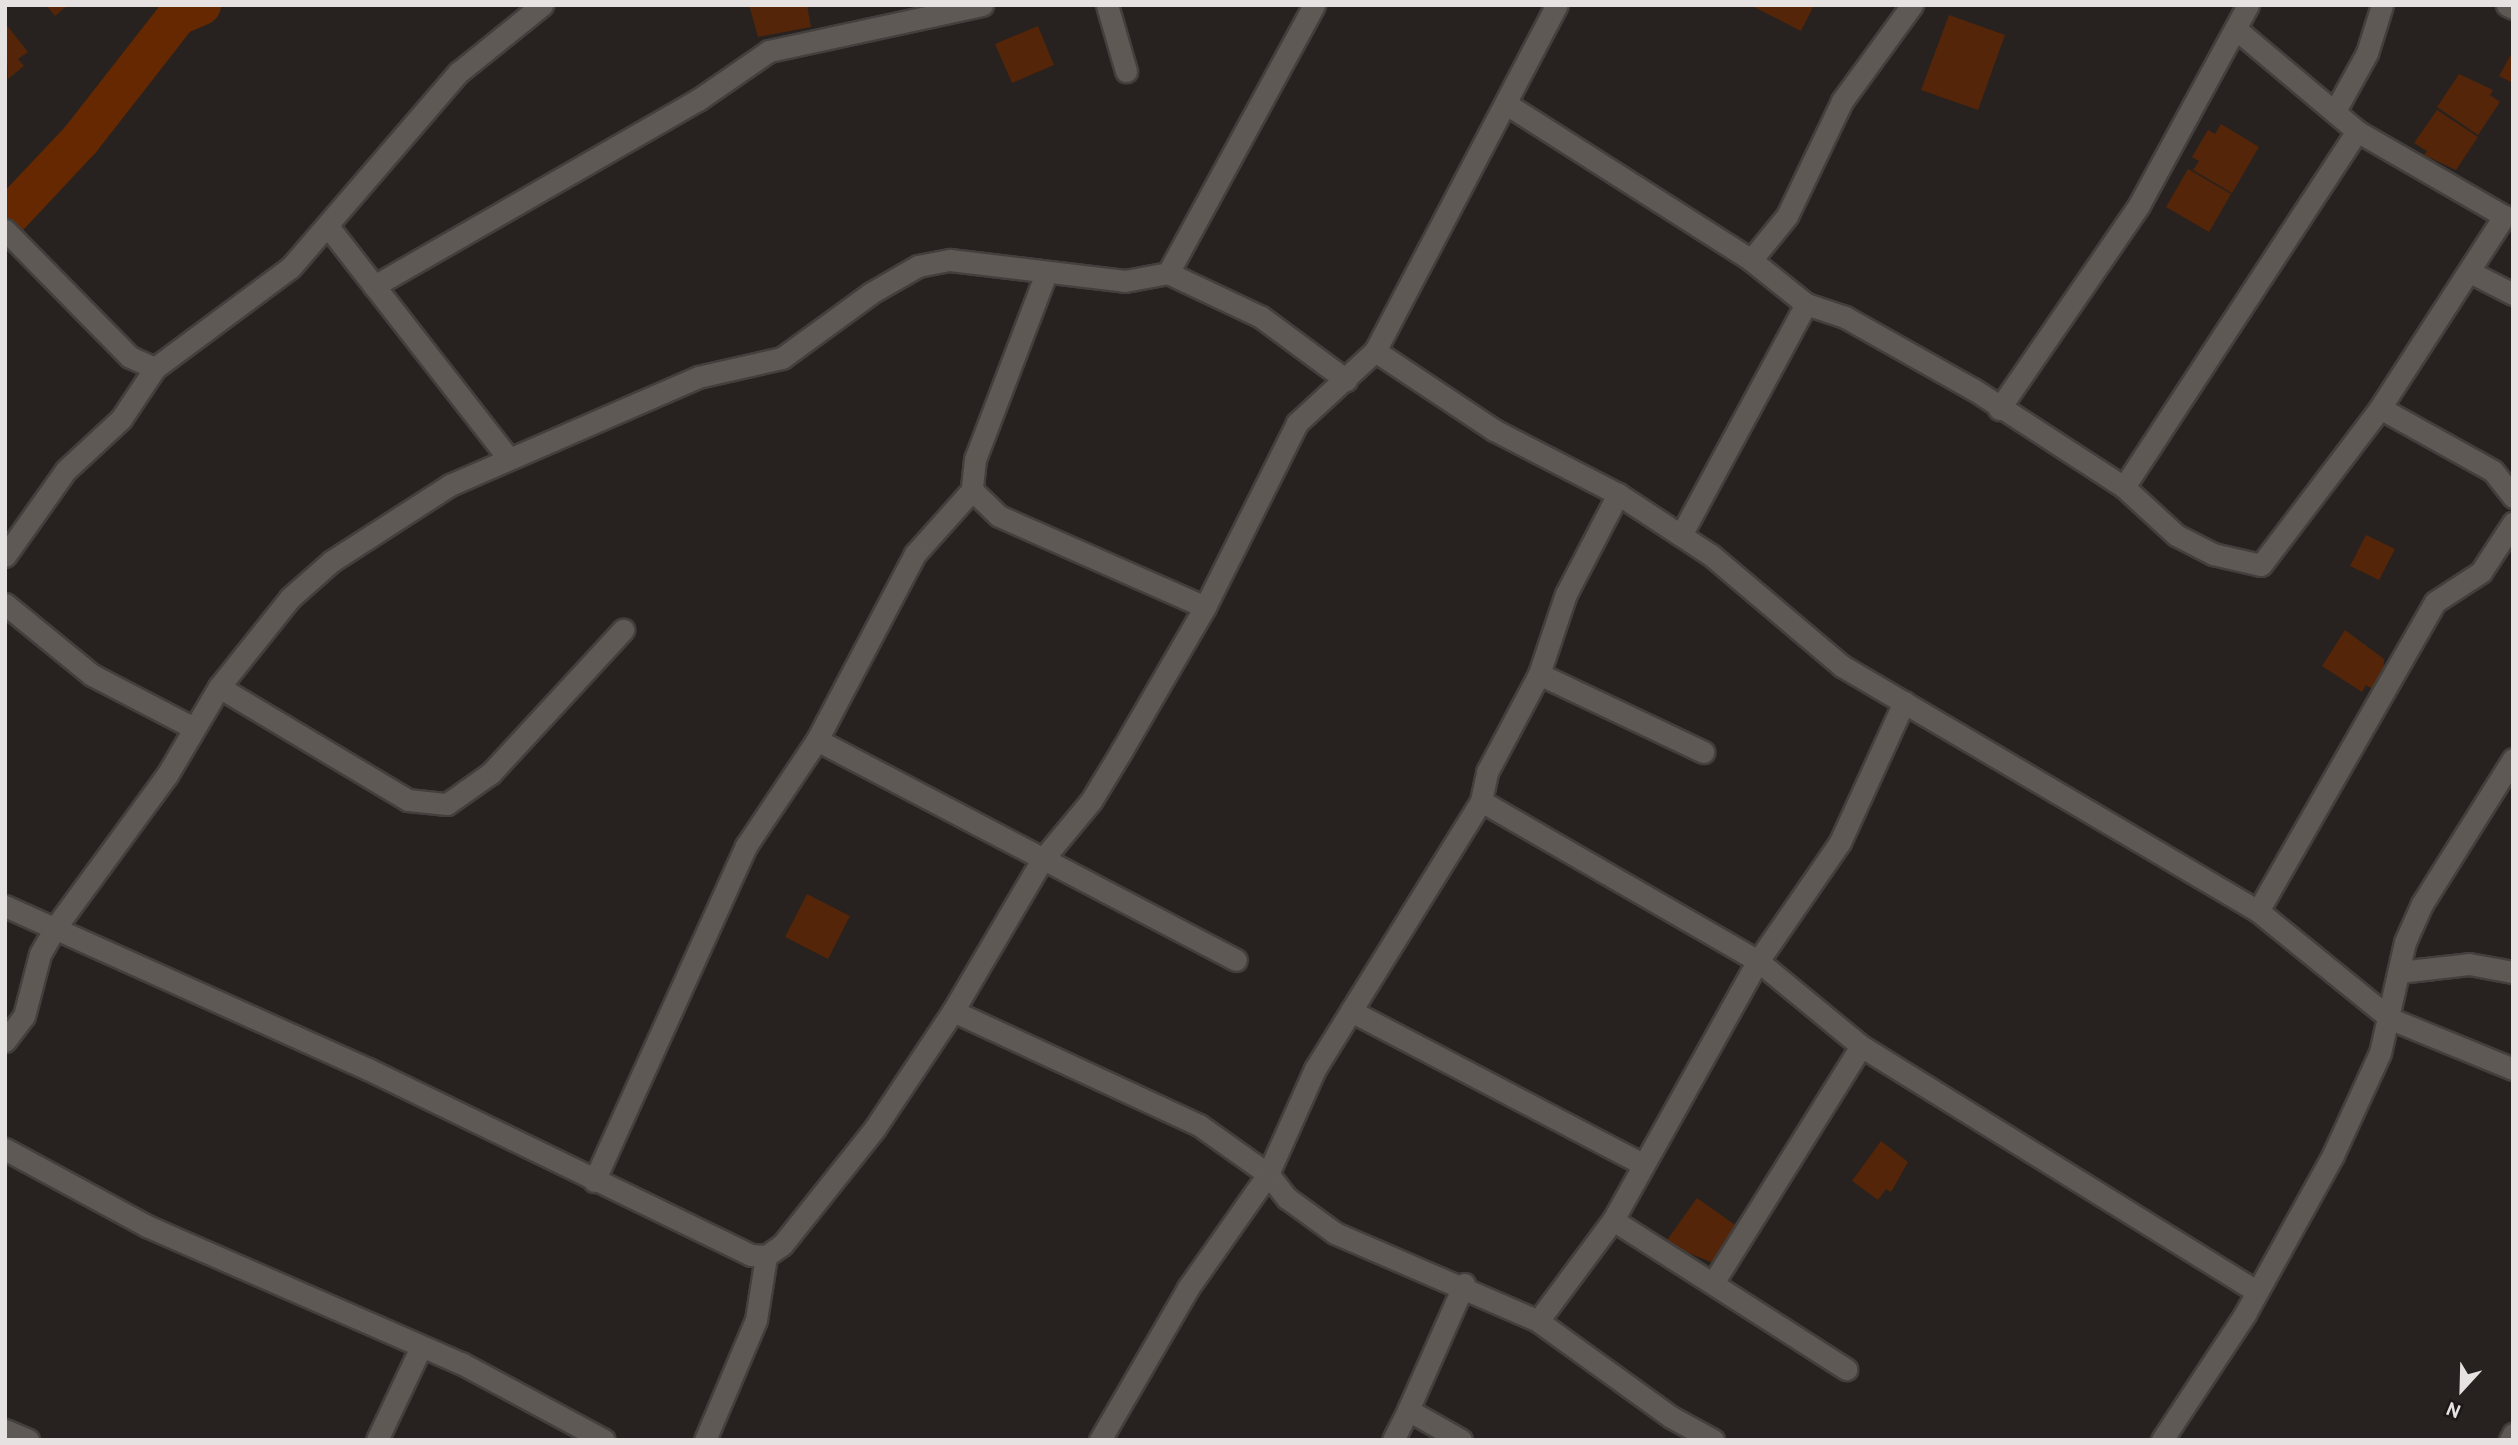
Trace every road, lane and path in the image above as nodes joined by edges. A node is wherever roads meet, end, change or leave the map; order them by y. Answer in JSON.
{"nodes":[{"id":1,"x":542,"y":5,"type":"edge"},
{"id":2,"x":982,"y":5,"type":"edge"},
{"id":3,"x":1107,"y":5,"type":"edge"},
{"id":4,"x":1314,"y":5,"type":"edge"},
{"id":5,"x":1557,"y":5,"type":"edge"},
{"id":6,"x":1912,"y":5,"type":"edge"},
{"id":7,"x":2248,"y":5,"type":"edge"},
{"id":8,"x":2382,"y":5,"type":"edge"},
{"id":9,"x":2507,"y":5,"type":"edge"},
{"id":10,"x":2513,"y":9,"type":"edge"},
{"id":11,"x":2236,"y":29,"type":"junction"},
{"id":12,"x":1126,"y":71,"type":"dead end"},
{"id":13,"x":1508,"y":105,"type":"junction"},
{"id":14,"x":2335,"y":111,"type":"junction"},
{"id":15,"x":2357,"y":131,"type":"junction"},
{"id":16,"x":2508,"y":209,"type":"edge"},
{"id":17,"x":330,"y":229,"type":"junction"},
{"id":18,"x":5,"y":230,"type":"edge"},
{"id":19,"x":1751,"y":260,"type":"junction"},
{"id":20,"x":2470,"y":272,"type":"junction"},
{"id":21,"x":1168,"y":273,"type":"junction"},
{"id":22,"x":1045,"y":276,"type":"junction"},
{"id":23,"x":374,"y":286,"type":"junction"},
{"id":24,"x":2513,"y":294,"type":"edge"},
{"id":25,"x":1806,"y":304,"type":"junction"},
{"id":26,"x":1376,"y":351,"type":"junction"},
{"id":27,"x":155,"y":368,"type":"junction"},
{"id":28,"x":1346,"y":380,"type":"junction"},
{"id":29,"x":2380,"y":408,"type":"junction"},
{"id":30,"x":1999,"y":410,"type":"junction"},
{"id":31,"x":509,"y":458,"type":"junction"},
{"id":32,"x":2124,"y":487,"type":"junction"},
{"id":33,"x":972,"y":490,"type":"junction"},
{"id":34,"x":1618,"y":494,"type":"junction"},
{"id":35,"x":2513,"y":497,"type":"edge"},
{"id":36,"x":2513,"y":523,"type":"edge"},
{"id":37,"x":1681,"y":535,"type":"junction"},
{"id":38,"x":5,"y":556,"type":"edge"},
{"id":39,"x":5,"y":604,"type":"edge"},
{"id":40,"x":1205,"y":607,"type":"junction"},
{"id":41,"x":623,"y":630,"type":"dead end"},
{"id":42,"x":1539,"y":674,"type":"junction"},
{"id":43,"x":219,"y":687,"type":"junction"},
{"id":44,"x":1904,"y":702,"type":"junction"},
{"id":45,"x":194,"y":728,"type":"junction"},
{"id":46,"x":817,"y":740,"type":"junction"},
{"id":47,"x":1703,"y":752,"type":"dead end"},
{"id":48,"x":2513,"y":759,"type":"edge"},
{"id":49,"x":1482,"y":802,"type":"junction"},
{"id":50,"x":1042,"y":860,"type":"junction"},
{"id":51,"x":5,"y":906,"type":"edge"},
{"id":52,"x":2258,"y":911,"type":"junction"},
{"id":53,"x":55,"y":928,"type":"junction"},
{"id":54,"x":1236,"y":960,"type":"dead end"},
{"id":55,"x":1758,"y":961,"type":"junction"},
{"id":56,"x":2513,"y":971,"type":"edge"},
{"id":57,"x":2399,"y":972,"type":"junction"},
{"id":58,"x":953,"y":1011,"type":"junction"},
{"id":59,"x":1351,"y":1011,"type":"junction"},
{"id":60,"x":2391,"y":1018,"type":"junction"},
{"id":61,"x":5,"y":1041,"type":"edge"},
{"id":62,"x":1861,"y":1046,"type":"junction"},
{"id":63,"x":2513,"y":1069,"type":"edge"},
{"id":64,"x":5,"y":1149,"type":"edge"},
{"id":65,"x":1643,"y":1164,"type":"junction"},
{"id":66,"x":1268,"y":1174,"type":"junction"},
{"id":67,"x":594,"y":1181,"type":"junction"},
{"id":68,"x":1614,"y":1220,"type":"junction"},
{"id":69,"x":766,"y":1256,"type":"junction"},
{"id":70,"x":1713,"y":1283,"type":"junction"},
{"id":71,"x":1464,"y":1284,"type":"junction"},
{"id":72,"x":2258,"y":1292,"type":"junction"},
{"id":73,"x":1538,"y":1321,"type":"junction"},
{"id":74,"x":421,"y":1347,"type":"junction"},
{"id":75,"x":1846,"y":1369,"type":"dead end"},
{"id":76,"x":1408,"y":1410,"type":"junction"},
{"id":77,"x":5,"y":1430,"type":"edge"},
{"id":78,"x":2513,"y":1434,"type":"edge"},
{"id":79,"x":28,"y":1440,"type":"edge"},
{"id":80,"x":377,"y":1440,"type":"edge"},
{"id":81,"x":604,"y":1440,"type":"edge"},
{"id":82,"x":705,"y":1440,"type":"edge"},
{"id":83,"x":1100,"y":1440,"type":"edge"},
{"id":84,"x":1393,"y":1440,"type":"edge"},
{"id":85,"x":1461,"y":1440,"type":"edge"},
{"id":86,"x":1713,"y":1440,"type":"edge"},
{"id":87,"x":2162,"y":1440,"type":"edge"},
{"id":88,"x":2510,"y":1440,"type":"edge"}],
"edges":[{"from":1,"to":17,"type":"street"},
{"from":2,"to":23,"type":"street"},
{"from":3,"to":12,"type":"street"},
{"from":4,"to":21,"type":"street"},
{"from":5,"to":13,"type":"street"},
{"from":6,"to":19,"type":"street"},
{"from":7,"to":11,"type":"street"},
{"from":8,"to":14,"type":"street"},
{"from":9,"to":10,"type":"street"},
{"from":11,"to":14,"type":"street"},
{"from":11,"to":30,"type":"street"},
{"from":13,"to":19,"type":"street"},
{"from":13,"to":26,"type":"street"},
{"from":14,"to":15,"type":"street"},
{"from":15,"to":16,"type":"street"},
{"from":15,"to":32,"type":"street"},
{"from":16,"to":20,"type":"street"},
{"from":17,"to":23,"type":"street"},
{"from":17,"to":27,"type":"street"},
{"from":18,"to":27,"type":"street"},
{"from":19,"to":25,"type":"street"},
{"from":20,"to":24,"type":"street"},
{"from":20,"to":29,"type":"street"},
{"from":21,"to":22,"type":"street"},
{"from":21,"to":28,"type":"street"},
{"from":22,"to":31,"type":"street"},
{"from":22,"to":33,"type":"street"},
{"from":23,"to":31,"type":"street"},
{"from":25,"to":30,"type":"street"},
{"from":25,"to":37,"type":"street"},
{"from":26,"to":28,"type":"street"},
{"from":26,"to":34,"type":"street"},
{"from":27,"to":38,"type":"street"},
{"from":28,"to":40,"type":"street"},
{"from":29,"to":32,"type":"street"},
{"from":29,"to":35,"type":"street"},
{"from":30,"to":32,"type":"street"},
{"from":31,"to":43,"type":"street"},
{"from":33,"to":40,"type":"street"},
{"from":33,"to":46,"type":"street"},
{"from":34,"to":37,"type":"street"},
{"from":34,"to":42,"type":"street"},
{"from":36,"to":52,"type":"street"},
{"from":37,"to":44,"type":"street"},
{"from":39,"to":45,"type":"street"},
{"from":40,"to":50,"type":"street"},
{"from":41,"to":43,"type":"street"},
{"from":42,"to":47,"type":"street"},
{"from":42,"to":49,"type":"street"},
{"from":43,"to":45,"type":"street"},
{"from":44,"to":52,"type":"street"},
{"from":44,"to":55,"type":"street"},
{"from":45,"to":53,"type":"street"},
{"from":46,"to":50,"type":"street"},
{"from":46,"to":67,"type":"street"},
{"from":48,"to":57,"type":"street"},
{"from":49,"to":55,"type":"street"},
{"from":49,"to":59,"type":"street"},
{"from":50,"to":54,"type":"street"},
{"from":50,"to":58,"type":"street"},
{"from":51,"to":53,"type":"street"},
{"from":52,"to":60,"type":"street"},
{"from":53,"to":61,"type":"street"},
{"from":53,"to":67,"type":"street"},
{"from":55,"to":62,"type":"street"},
{"from":55,"to":65,"type":"street"},
{"from":56,"to":57,"type":"street"},
{"from":57,"to":60,"type":"street"},
{"from":58,"to":66,"type":"street"},
{"from":58,"to":69,"type":"street"},
{"from":59,"to":65,"type":"street"},
{"from":59,"to":66,"type":"street"},
{"from":60,"to":63,"type":"street"},
{"from":60,"to":72,"type":"street"},
{"from":62,"to":70,"type":"street"},
{"from":62,"to":72,"type":"street"},
{"from":64,"to":74,"type":"street"},
{"from":65,"to":68,"type":"street"},
{"from":66,"to":71,"type":"street"},
{"from":66,"to":83,"type":"street"},
{"from":67,"to":69,"type":"street"},
{"from":68,"to":70,"type":"street"},
{"from":68,"to":73,"type":"street"},
{"from":69,"to":82,"type":"street"},
{"from":70,"to":75,"type":"street"},
{"from":71,"to":73,"type":"street"},
{"from":71,"to":76,"type":"street"},
{"from":72,"to":87,"type":"street"},
{"from":73,"to":86,"type":"street"},
{"from":74,"to":80,"type":"street"},
{"from":74,"to":81,"type":"street"},
{"from":76,"to":84,"type":"street"},
{"from":76,"to":85,"type":"street"},
{"from":77,"to":79,"type":"street"},
{"from":78,"to":88,"type":"street"}]}
